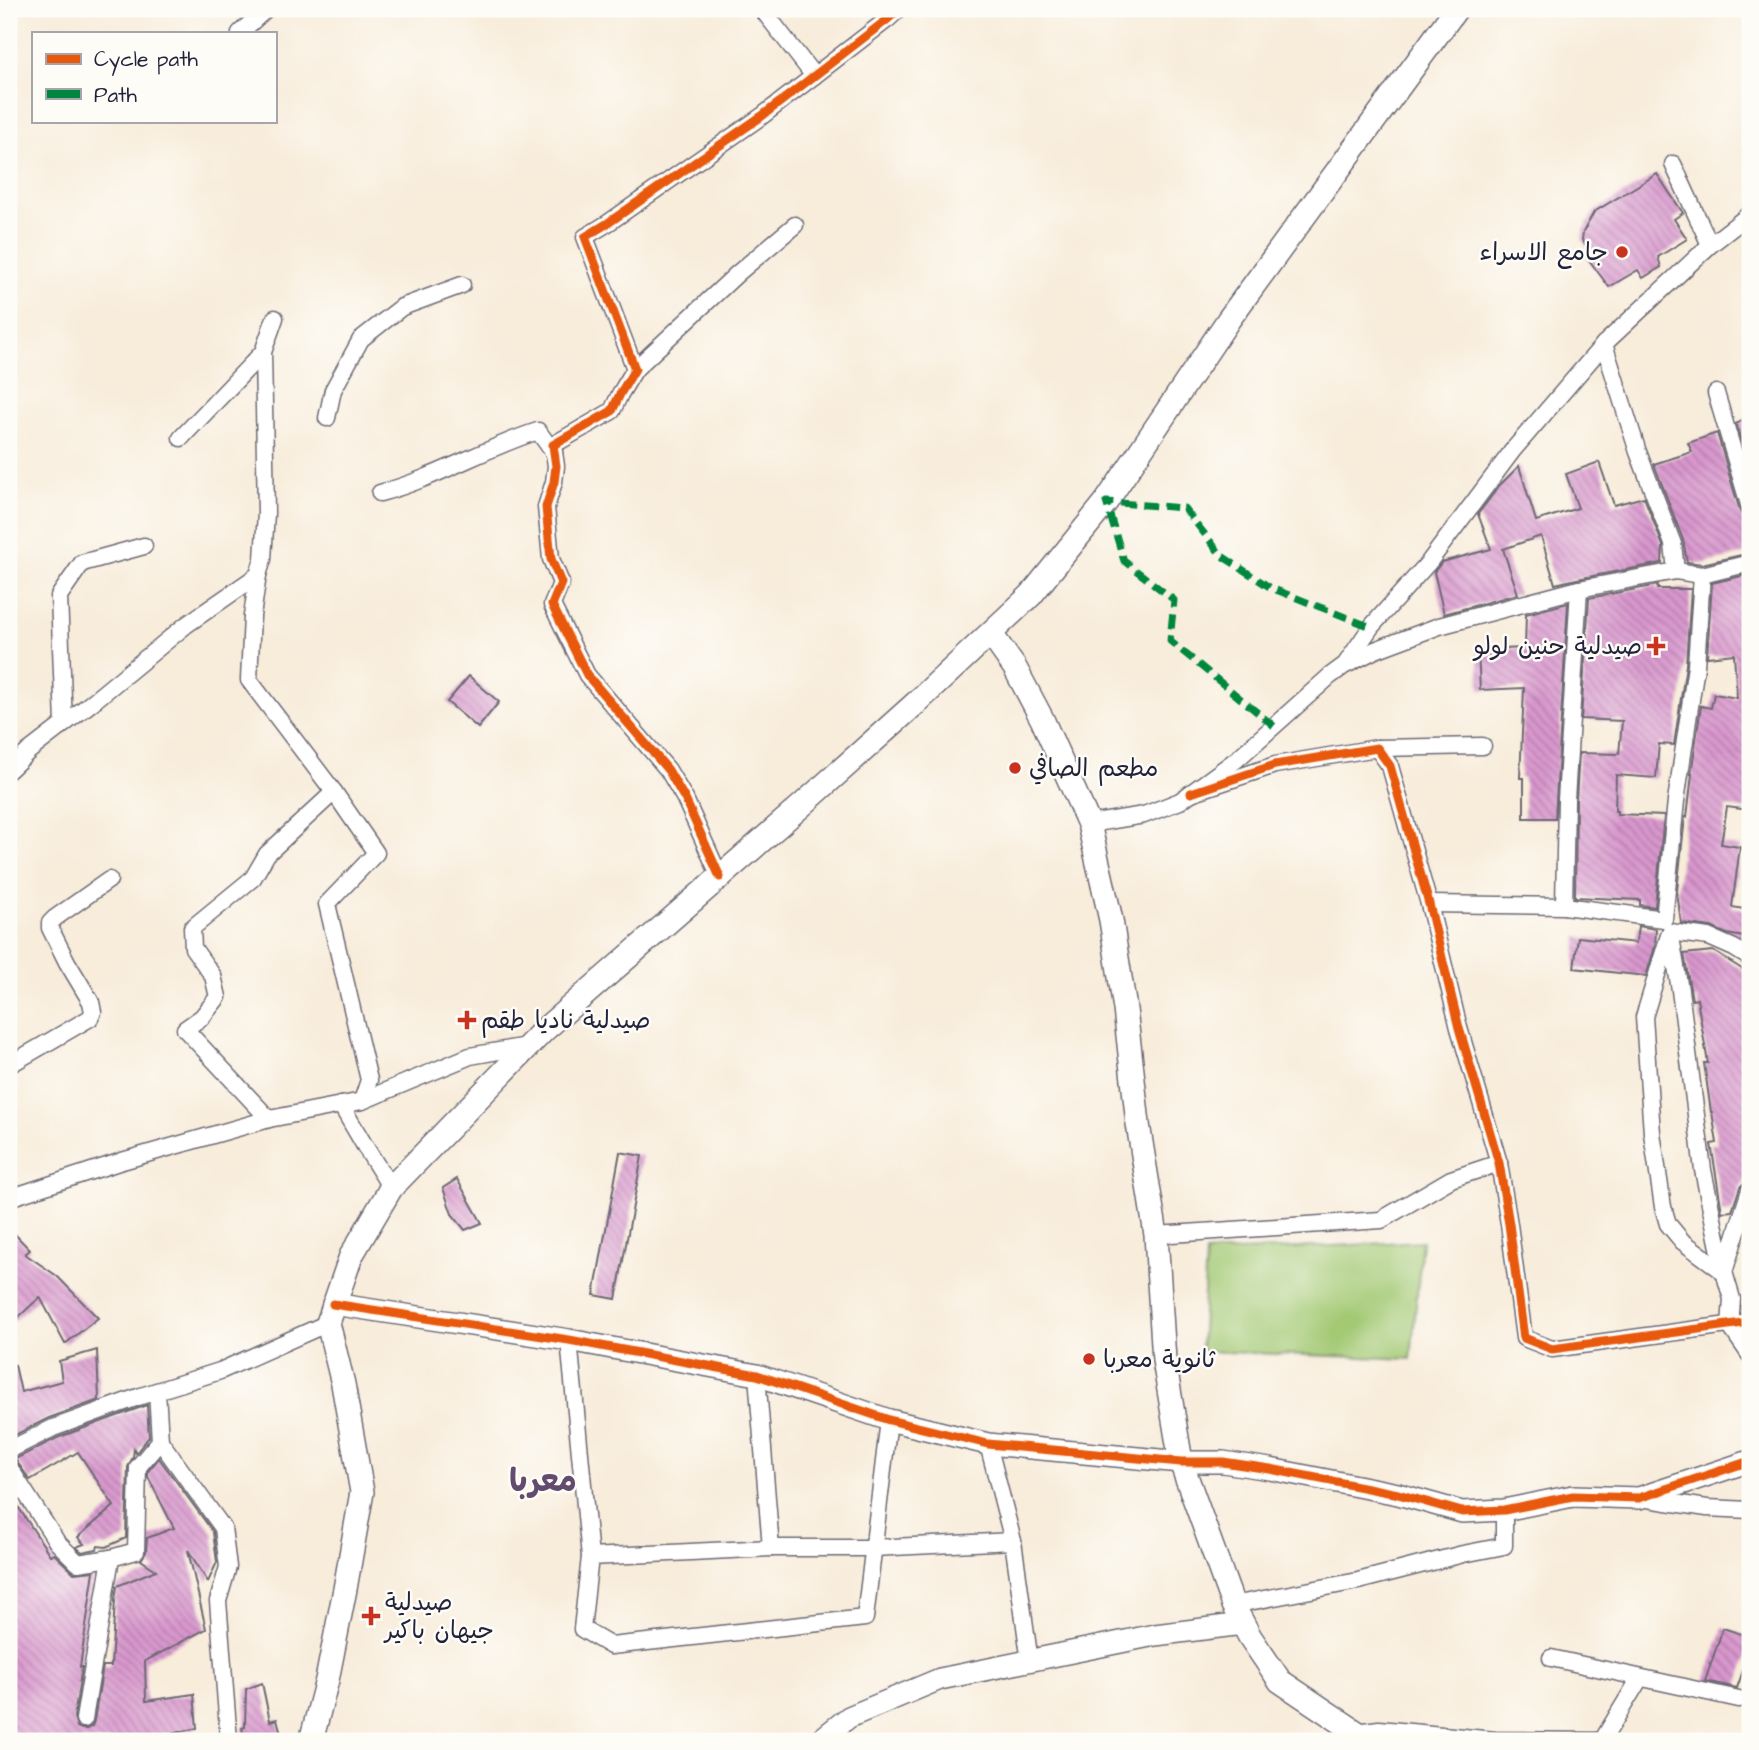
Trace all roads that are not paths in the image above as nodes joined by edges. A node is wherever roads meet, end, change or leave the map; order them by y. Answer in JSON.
{"nodes":[{"id":1,"x":267,"y":9,"type":"edge"},
{"id":2,"x":762,"y":9,"type":"edge"},
{"id":3,"x":899,"y":9,"type":"edge"},
{"id":4,"x":1456,"y":9,"type":"edge"},
{"id":5,"x":241,"y":32,"type":"edge"},
{"id":6,"x":814,"y":76,"type":"junction"},
{"id":7,"x":1673,"y":164,"type":"dead end"},
{"id":8,"x":1750,"y":214,"type":"edge"},
{"id":9,"x":794,"y":225,"type":"dead end"},
{"id":10,"x":1710,"y":244,"type":"junction"},
{"id":11,"x":462,"y":285,"type":"dead end"},
{"id":12,"x":275,"y":318,"type":"dead end"},
{"id":13,"x":1604,"y":344,"type":"junction"},
{"id":14,"x":263,"y":352,"type":"junction"},
{"id":15,"x":635,"y":369,"type":"junction"},
{"id":16,"x":1716,"y":393,"type":"dead end"},
{"id":17,"x":327,"y":418,"type":"dead end"},
{"id":18,"x":181,"y":438,"type":"dead end"},
{"id":19,"x":554,"y":453,"type":"junction"},
{"id":20,"x":380,"y":493,"type":"dead end"},
{"id":21,"x":1750,"y":508,"type":"edge"},
{"id":22,"x":144,"y":546,"type":"dead end"},
{"id":23,"x":1750,"y":563,"type":"edge"},
{"id":24,"x":1676,"y":571,"type":"junction"},
{"id":25,"x":258,"y":575,"type":"junction"},
{"id":26,"x":1702,"y":575,"type":"junction"},
{"id":27,"x":1579,"y":589,"type":"junction"},
{"id":28,"x":991,"y":634,"type":"junction"},
{"id":29,"x":1345,"y":665,"type":"junction"},
{"id":30,"x":64,"y":724,"type":"junction"},
{"id":31,"x":1483,"y":746,"type":"dead end"},
{"id":32,"x":1377,"y":748,"type":"junction"},
{"id":33,"x":9,"y":770,"type":"edge"},
{"id":34,"x":334,"y":792,"type":"junction"},
{"id":35,"x":1191,"y":793,"type":"junction"},
{"id":36,"x":1089,"y":824,"type":"junction"},
{"id":37,"x":719,"y":877,"type":"junction"},
{"id":38,"x":109,"y":880,"type":"dead end"},
{"id":39,"x":1429,"y":904,"type":"junction"},
{"id":40,"x":1564,"y":906,"type":"junction"},
{"id":41,"x":1667,"y":925,"type":"junction"},
{"id":42,"x":1750,"y":958,"type":"edge"},
{"id":43,"x":527,"y":1046,"type":"junction"},
{"id":44,"x":9,"y":1065,"type":"edge"},
{"id":45,"x":362,"y":1101,"type":"junction"},
{"id":46,"x":341,"y":1105,"type":"junction"},
{"id":47,"x":269,"y":1119,"type":"junction"},
{"id":48,"x":1499,"y":1163,"type":"junction"},
{"id":49,"x":391,"y":1188,"type":"junction"},
{"id":50,"x":1750,"y":1190,"type":"edge"},
{"id":51,"x":9,"y":1198,"type":"edge"},
{"id":52,"x":1156,"y":1235,"type":"junction"},
{"id":53,"x":1724,"y":1272,"type":"junction"},
{"id":54,"x":330,"y":1314,"type":"junction"},
{"id":55,"x":1750,"y":1322,"type":"edge"},
{"id":56,"x":1730,"y":1326,"type":"junction"},
{"id":57,"x":569,"y":1340,"type":"junction"},
{"id":58,"x":1750,"y":1355,"type":"edge"},
{"id":59,"x":757,"y":1375,"type":"junction"},
{"id":60,"x":157,"y":1391,"type":"junction"},
{"id":61,"x":889,"y":1420,"type":"junction"},
{"id":62,"x":160,"y":1441,"type":"junction"},
{"id":63,"x":988,"y":1444,"type":"junction"},
{"id":64,"x":9,"y":1450,"type":"edge"},
{"id":65,"x":1750,"y":1461,"type":"edge"},
{"id":66,"x":1181,"y":1462,"type":"junction"},
{"id":67,"x":9,"y":1467,"type":"edge"},
{"id":68,"x":1639,"y":1498,"type":"junction"},
{"id":69,"x":1504,"y":1510,"type":"junction"},
{"id":70,"x":1750,"y":1510,"type":"edge"},
{"id":71,"x":1013,"y":1541,"type":"junction"},
{"id":72,"x":771,"y":1548,"type":"junction"},
{"id":73,"x":873,"y":1548,"type":"junction"},
{"id":74,"x":590,"y":1557,"type":"junction"},
{"id":75,"x":111,"y":1558,"type":"junction"},
{"id":76,"x":1238,"y":1615,"type":"junction"},
{"id":77,"x":1551,"y":1658,"type":"dead end"},
{"id":78,"x":1030,"y":1662,"type":"junction"},
{"id":79,"x":1640,"y":1678,"type":"junction"},
{"id":80,"x":1739,"y":1699,"type":"dead end"},
{"id":81,"x":84,"y":1719,"type":"dead end"},
{"id":82,"x":1362,"y":1736,"type":"edge"},
{"id":83,"x":229,"y":1741,"type":"edge"},
{"id":84,"x":311,"y":1741,"type":"edge"},
{"id":85,"x":819,"y":1741,"type":"edge"},
{"id":86,"x":1602,"y":1741,"type":"edge"}],
"edges":[{"from":1,"to":5,"type":"street"},
{"from":2,"to":6,"type":"street"},
{"from":3,"to":6,"type":"street"},
{"from":4,"to":28,"type":"main road"},
{"from":6,"to":15,"type":"street"},
{"from":7,"to":10,"type":"street"},
{"from":8,"to":10,"type":"street"},
{"from":9,"to":15,"type":"street"},
{"from":10,"to":13,"type":"street"},
{"from":11,"to":17,"type":"street"},
{"from":12,"to":14,"type":"street"},
{"from":13,"to":24,"type":"street"},
{"from":13,"to":29,"type":"street"},
{"from":14,"to":18,"type":"street"},
{"from":14,"to":25,"type":"street"},
{"from":15,"to":19,"type":"street"},
{"from":16,"to":21,"type":"street"},
{"from":19,"to":20,"type":"street"},
{"from":19,"to":37,"type":"street"},
{"from":22,"to":30,"type":"street"},
{"from":23,"to":26,"type":"street"},
{"from":24,"to":26,"type":"street"},
{"from":24,"to":27,"type":"street"},
{"from":25,"to":30,"type":"street"},
{"from":25,"to":34,"type":"street"},
{"from":26,"to":41,"type":"street"},
{"from":27,"to":29,"type":"street"},
{"from":27,"to":40,"type":"street"},
{"from":28,"to":36,"type":"main road"},
{"from":28,"to":37,"type":"main road"},
{"from":29,"to":35,"type":"street"},
{"from":30,"to":33,"type":"street"},
{"from":31,"to":32,"type":"street"},
{"from":32,"to":35,"type":"street"},
{"from":32,"to":39,"type":"street"},
{"from":34,"to":45,"type":"street"},
{"from":34,"to":47,"type":"street"},
{"from":35,"to":36,"type":"street"},
{"from":36,"to":52,"type":"main road"},
{"from":37,"to":43,"type":"main road"},
{"from":38,"to":44,"type":"street"},
{"from":39,"to":40,"type":"street"},
{"from":39,"to":48,"type":"street"},
{"from":40,"to":41,"type":"street"},
{"from":41,"to":42,"type":"street"},
{"from":41,"to":53,"type":"street"},
{"from":41,"to":53,"type":"street"},
{"from":43,"to":45,"type":"street"},
{"from":43,"to":49,"type":"main road"},
{"from":45,"to":46,"type":"street"},
{"from":46,"to":47,"type":"street"},
{"from":46,"to":49,"type":"street"},
{"from":47,"to":51,"type":"street"},
{"from":48,"to":52,"type":"street"},
{"from":48,"to":56,"type":"street"},
{"from":49,"to":54,"type":"main road"},
{"from":50,"to":53,"type":"street"},
{"from":52,"to":66,"type":"main road"},
{"from":53,"to":56,"type":"street"},
{"from":54,"to":57,"type":"street"},
{"from":54,"to":60,"type":"street"},
{"from":54,"to":84,"type":"main road"},
{"from":55,"to":56,"type":"street"},
{"from":56,"to":58,"type":"street"},
{"from":57,"to":59,"type":"street"},
{"from":57,"to":74,"type":"street"},
{"from":59,"to":61,"type":"street"},
{"from":59,"to":72,"type":"street"},
{"from":60,"to":62,"type":"street"},
{"from":60,"to":64,"type":"street"},
{"from":61,"to":63,"type":"street"},
{"from":61,"to":73,"type":"street"},
{"from":62,"to":75,"type":"street"},
{"from":62,"to":83,"type":"street"},
{"from":63,"to":66,"type":"street"},
{"from":63,"to":71,"type":"street"},
{"from":65,"to":68,"type":"street"},
{"from":66,"to":69,"type":"street"},
{"from":66,"to":76,"type":"main road"},
{"from":67,"to":75,"type":"street"},
{"from":68,"to":69,"type":"street"},
{"from":68,"to":70,"type":"street"},
{"from":69,"to":76,"type":"street"},
{"from":71,"to":73,"type":"street"},
{"from":71,"to":78,"type":"street"},
{"from":72,"to":73,"type":"street"},
{"from":72,"to":74,"type":"street"},
{"from":73,"to":74,"type":"street"},
{"from":75,"to":81,"type":"street"},
{"from":76,"to":78,"type":"street"},
{"from":76,"to":82,"type":"main road"},
{"from":77,"to":79,"type":"street"},
{"from":78,"to":85,"type":"street"},
{"from":79,"to":80,"type":"street"},
{"from":79,"to":86,"type":"street"},
{"from":82,"to":86,"type":"street"}]}
